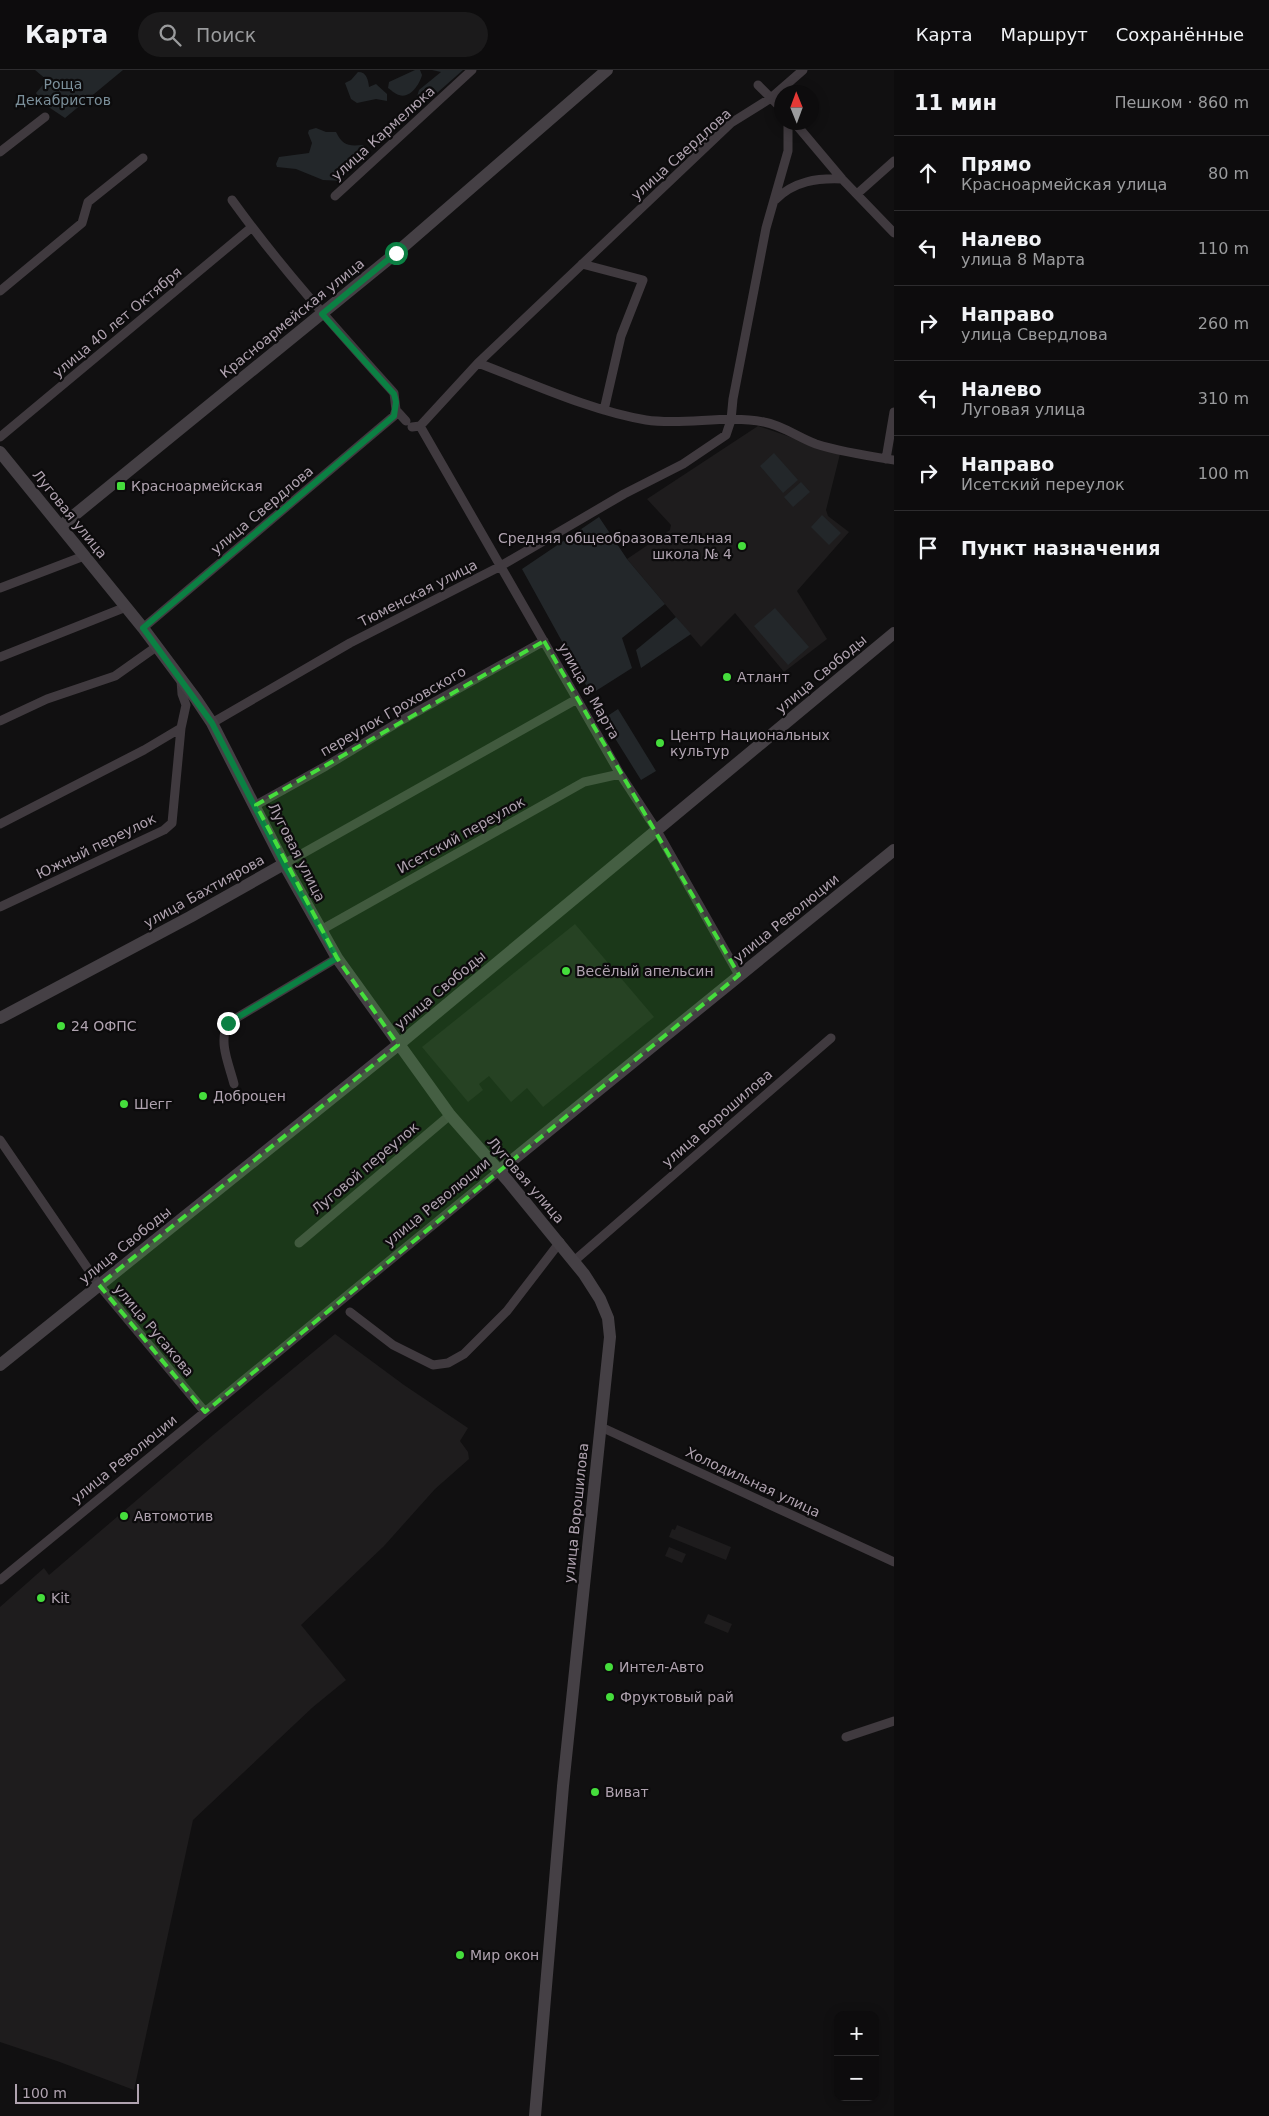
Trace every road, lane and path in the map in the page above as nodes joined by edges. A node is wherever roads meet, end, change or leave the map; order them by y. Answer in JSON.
{"nodes":[{"id":1,"x":472,"y":70,"type":"edge"},
{"id":2,"x":607,"y":70,"type":"edge"},
{"id":3,"x":803,"y":70,"type":"edge"},
{"id":4,"x":758,"y":85,"type":"dead end"},
{"id":5,"x":771,"y":98,"type":"junction"},
{"id":6,"x":774,"y":101,"type":"edge"},
{"id":7,"x":45,"y":117,"type":"dead end"},
{"id":8,"x":788,"y":130,"type":"edge"},
{"id":9,"x":801,"y":130,"type":"edge"},
{"id":10,"x":0,"y":152,"type":"edge"},
{"id":11,"x":143,"y":158,"type":"dead end"},
{"id":12,"x":894,"y":161,"type":"edge"},
{"id":13,"x":842,"y":179,"type":"junction"},
{"id":14,"x":857,"y":194,"type":"junction"},
{"id":15,"x":335,"y":196,"type":"dead end"},
{"id":16,"x":232,"y":200,"type":"dead end"},
{"id":17,"x":775,"y":201,"type":"junction"},
{"id":18,"x":252,"y":227,"type":"junction"},
{"id":19,"x":894,"y":232,"type":"edge"},
{"id":20,"x":582,"y":264,"type":"junction"},
{"id":21,"x":0,"y":291,"type":"edge"},
{"id":22,"x":322,"y":314,"type":"junction"},
{"id":23,"x":478,"y":363,"type":"junction"},
{"id":24,"x":396,"y":410,"type":"junction"},
{"id":25,"x":604,"y":410,"type":"junction"},
{"id":26,"x":894,"y":412,"type":"edge"},
{"id":27,"x":731,"y":420,"type":"junction"},
{"id":28,"x":413,"y":425,"type":"junction"},
{"id":29,"x":0,"y":437,"type":"edge"},
{"id":30,"x":0,"y":452,"type":"edge"},
{"id":31,"x":890,"y":460,"type":"edge"},
{"id":32,"x":61,"y":526,"type":"junction"},
{"id":33,"x":84,"y":556,"type":"junction"},
{"id":34,"x":499,"y":566,"type":"junction"},
{"id":35,"x":0,"y":588,"type":"edge"},
{"id":36,"x":126,"y":607,"type":"junction"},
{"id":37,"x":143,"y":628,"type":"junction"},
{"id":38,"x":894,"y":633,"type":"edge"},
{"id":39,"x":544,"y":641,"type":"junction"},
{"id":40,"x":156,"y":647,"type":"junction"},
{"id":41,"x":0,"y":657,"type":"edge"},
{"id":42,"x":181,"y":679,"type":"junction"},
{"id":43,"x":577,"y":699,"type":"junction"},
{"id":44,"x":0,"y":721,"type":"edge"},
{"id":45,"x":212,"y":723,"type":"junction"},
{"id":46,"x":181,"y":728,"type":"junction"},
{"id":47,"x":620,"y":774,"type":"junction"},
{"id":48,"x":256,"y":805,"type":"junction"},
{"id":49,"x":0,"y":824,"type":"edge"},
{"id":50,"x":656,"y":829,"type":"junction"},
{"id":51,"x":894,"y":850,"type":"edge"},
{"id":52,"x":284,"y":864,"type":"junction"},
{"id":53,"x":0,"y":907,"type":"edge"},
{"id":54,"x":321,"y":930,"type":"junction"},
{"id":55,"x":337,"y":958,"type":"junction"},
{"id":56,"x":739,"y":976,"type":"junction"},
{"id":57,"x":0,"y":1018,"type":"edge"},
{"id":58,"x":831,"y":1038,"type":"dead end"},
{"id":59,"x":398,"y":1045,"type":"junction"},
{"id":60,"x":234,"y":1084,"type":"dead end"},
{"id":61,"x":450,"y":1114,"type":"junction"},
{"id":62,"x":0,"y":1140,"type":"edge"},
{"id":63,"x":499,"y":1171,"type":"junction"},
{"id":64,"x":560,"y":1242,"type":"junction"},
{"id":65,"x":298,"y":1243,"type":"dead end"},
{"id":66,"x":574,"y":1261,"type":"junction"},
{"id":67,"x":99,"y":1285,"type":"junction"},
{"id":68,"x":350,"y":1312,"type":"dead end"},
{"id":69,"x":0,"y":1365,"type":"edge"},
{"id":70,"x":205,"y":1412,"type":"junction"},
{"id":71,"x":600,"y":1427,"type":"junction"},
{"id":72,"x":894,"y":1562,"type":"edge"},
{"id":73,"x":0,"y":1580,"type":"edge"},
{"id":74,"x":894,"y":1721,"type":"edge"},
{"id":75,"x":846,"y":1736,"type":"dead end"},
{"id":76,"x":535,"y":2116,"type":"edge"}],
"edges":[{"from":1,"to":15,"type":"street","name":"улица Кармелюка"},
{"from":2,"to":22,"type":"main road","name":"Красноармейская улица"},
{"from":3,"to":5,"type":"street","name":"улица Свердлова"},
{"from":4,"to":5,"type":"street"},
{"from":5,"to":6,"type":"street"},
{"from":5,"to":20,"type":"street","name":"улица Свердлова"},
{"from":7,"to":10,"type":"street"},
{"from":8,"to":17,"type":"street"},
{"from":9,"to":13,"type":"street"},
{"from":11,"to":21,"type":"street"},
{"from":12,"to":14,"type":"street"},
{"from":13,"to":14,"type":"street"},
{"from":13,"to":17,"type":"street"},
{"from":14,"to":19,"type":"street"},
{"from":16,"to":18,"type":"street","name":"улица 8 Марта"},
{"from":17,"to":27,"type":"street"},
{"from":18,"to":22,"type":"street","name":"улица 8 Марта"},
{"from":18,"to":29,"type":"street","name":"улица 40 лет Октября"},
{"from":20,"to":23,"type":"street","name":"улица Свердлова"},
{"from":20,"to":25,"type":"street"},
{"from":22,"to":24,"type":"street","name":"улица 8 Марта"},
{"from":22,"to":32,"type":"main road","name":"Красноармейская улица"},
{"from":23,"to":25,"type":"street"},
{"from":23,"to":28,"type":"street","name":"улица Свердлова"},
{"from":24,"to":28,"type":"street","name":"улица 8 Марта"},
{"from":24,"to":37,"type":"street","name":"улица Свердлова"},
{"from":25,"to":27,"type":"street"},
{"from":26,"to":31,"type":"street"},
{"from":27,"to":31,"type":"street"},
{"from":27,"to":34,"type":"street","name":"Тюменская улица"},
{"from":28,"to":34,"type":"street","name":"улица 8 Марта"},
{"from":30,"to":32,"type":"main road","name":"Луговая улица"},
{"from":32,"to":33,"type":"main road","name":"Луговая улица"},
{"from":33,"to":35,"type":"street"},
{"from":33,"to":36,"type":"main road","name":"Луговая улица"},
{"from":34,"to":39,"type":"street","name":"улица 8 Марта"},
{"from":34,"to":45,"type":"street","name":"Тюменская улица"},
{"from":36,"to":37,"type":"main road","name":"Луговая улица"},
{"from":36,"to":41,"type":"street"},
{"from":37,"to":40,"type":"main road","name":"Луговая улица"},
{"from":38,"to":50,"type":"main road","name":"улица Свободы"},
{"from":39,"to":43,"type":"street","name":"улица 8 Марта"},
{"from":39,"to":48,"type":"street","name":"переулок Гроховского"},
{"from":40,"to":42,"type":"main road","name":"Луговая улица"},
{"from":40,"to":44,"type":"street"},
{"from":42,"to":45,"type":"main road","name":"Луговая улица"},
{"from":42,"to":46,"type":"street"},
{"from":43,"to":47,"type":"street","name":"улица 8 Марта"},
{"from":43,"to":52,"type":"street","name":"улица Бахтиярова"},
{"from":45,"to":48,"type":"main road","name":"Луговая улица"},
{"from":46,"to":49,"type":"street"},
{"from":46,"to":53,"type":"street","name":"Южный переулок"},
{"from":47,"to":50,"type":"street","name":"улица 8 Марта"},
{"from":47,"to":54,"type":"street","name":"Исетский переулок"},
{"from":48,"to":52,"type":"main road","name":"Луговая улица"},
{"from":50,"to":56,"type":"street","name":"улица 8 Марта"},
{"from":50,"to":59,"type":"main road","name":"улица Свободы"},
{"from":51,"to":56,"type":"main road","name":"улица Революции"},
{"from":52,"to":54,"type":"main road","name":"Луговая улица"},
{"from":52,"to":57,"type":"main road","name":"улица Бахтиярова"},
{"from":54,"to":55,"type":"main road","name":"Луговая улица"},
{"from":55,"to":59,"type":"main road","name":"Луговая улица"},
{"from":55,"to":60,"type":"street"},
{"from":56,"to":63,"type":"main road","name":"улица Революции"},
{"from":58,"to":66,"type":"street","name":"улица Ворошилова"},
{"from":59,"to":61,"type":"main road","name":"Луговая улица"},
{"from":59,"to":67,"type":"main road","name":"улица Свободы"},
{"from":61,"to":63,"type":"main road","name":"Луговая улица"},
{"from":61,"to":65,"type":"street","name":"Луговой переулок"},
{"from":62,"to":67,"type":"street","name":"улица Русакова"},
{"from":63,"to":64,"type":"main road","name":"Луговая улица"},
{"from":63,"to":70,"type":"street","name":"улица Революции"},
{"from":64,"to":66,"type":"main road","name":"Луговая улица"},
{"from":64,"to":68,"type":"street"},
{"from":66,"to":71,"type":"main road","name":"улица Ворошилова"},
{"from":67,"to":69,"type":"main road","name":"улица Свободы"},
{"from":67,"to":70,"type":"street","name":"улица Русакова"},
{"from":70,"to":73,"type":"street","name":"улица Революции"},
{"from":71,"to":72,"type":"street","name":"Холодильная улица"},
{"from":71,"to":76,"type":"main road","name":"улица Ворошилова"},
{"from":74,"to":75,"type":"street"}]}
